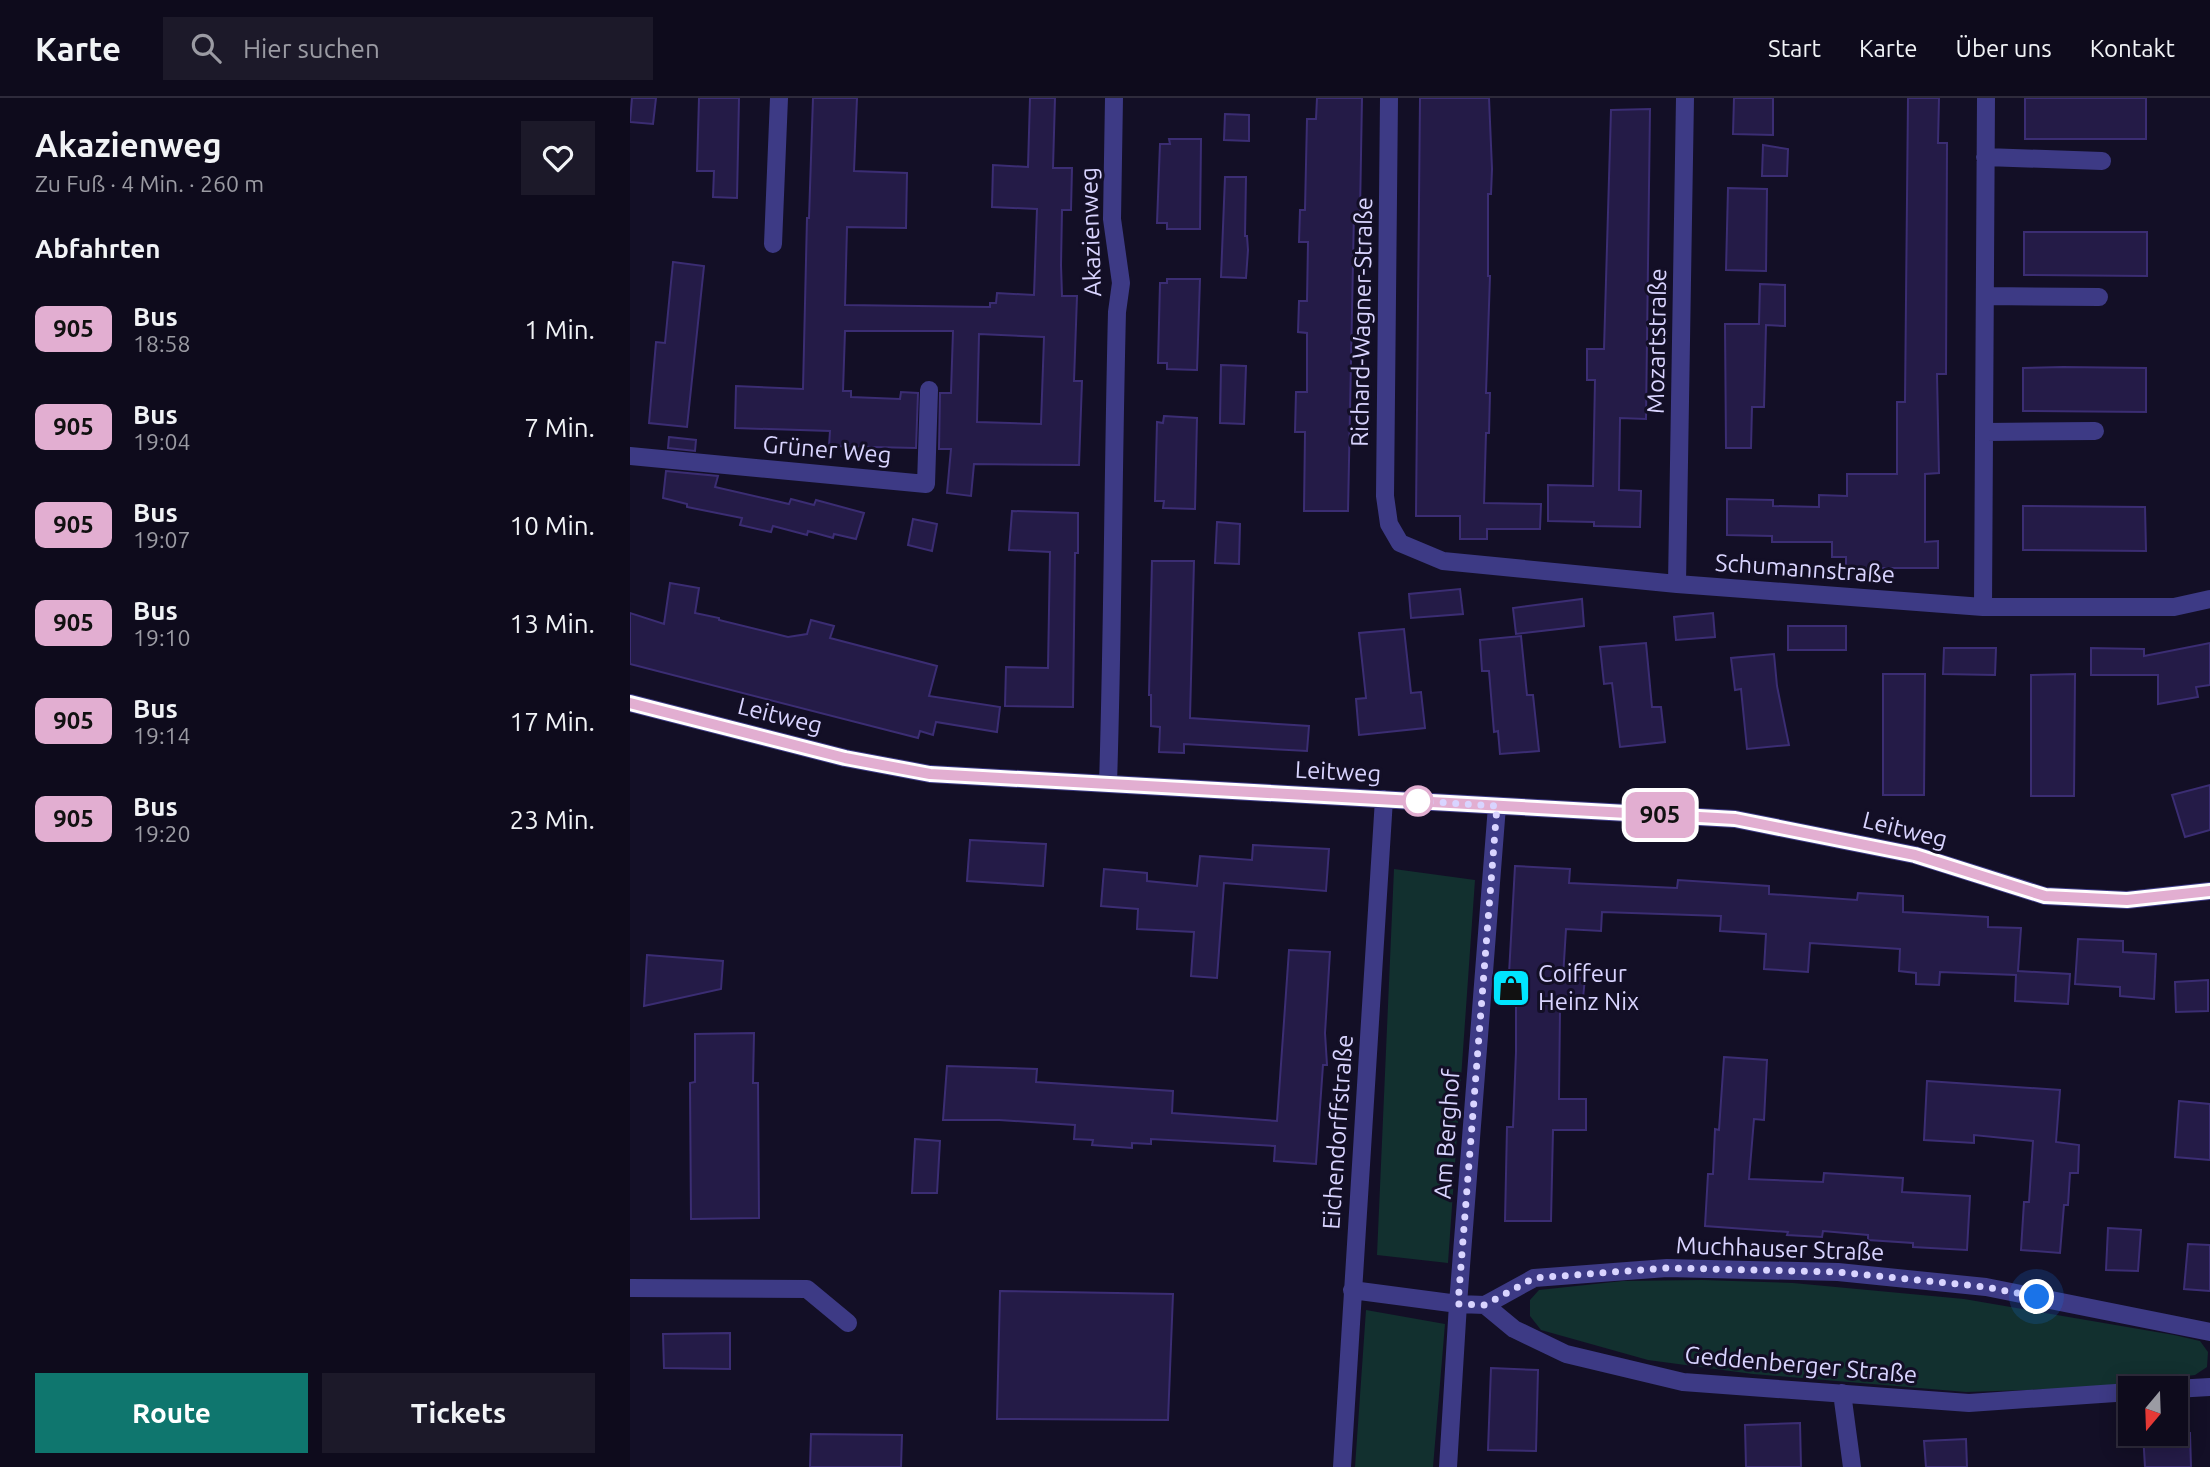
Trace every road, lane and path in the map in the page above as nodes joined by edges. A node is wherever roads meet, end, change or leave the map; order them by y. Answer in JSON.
{"nodes":[{"id":1,"x":779,"y":98,"type":"edge"},
{"id":2,"x":1114,"y":98,"type":"edge"},
{"id":3,"x":1389,"y":98,"type":"edge"},
{"id":4,"x":1685,"y":98,"type":"edge"},
{"id":5,"x":1986,"y":98,"type":"edge"},
{"id":6,"x":1985,"y":157,"type":"junction"},
{"id":7,"x":2102,"y":161,"type":"dead end"},
{"id":8,"x":773,"y":244,"type":"dead end"},
{"id":9,"x":1985,"y":296,"type":"junction"},
{"id":10,"x":2099,"y":297,"type":"dead end"},
{"id":11,"x":929,"y":390,"type":"dead end"},
{"id":12,"x":2095,"y":431,"type":"dead end"},
{"id":13,"x":1984,"y":432,"type":"junction"},
{"id":14,"x":630,"y":456,"type":"edge"},
{"id":15,"x":1400,"y":543,"type":"joint"},
{"id":16,"x":1677,"y":584,"type":"junction"},
{"id":17,"x":2210,"y":600,"type":"edge"},
{"id":18,"x":1983,"y":607,"type":"junction"},
{"id":19,"x":630,"y":703,"type":"edge"},
{"id":20,"x":1108,"y":784,"type":"junction"},
{"id":21,"x":1384,"y":799,"type":"junction"},
{"id":22,"x":1497,"y":806,"type":"junction"},
{"id":23,"x":2210,"y":891,"type":"edge"},
{"id":24,"x":630,"y":1288,"type":"edge"},
{"id":25,"x":1352,"y":1290,"type":"junction"},
{"id":26,"x":1458,"y":1304,"type":"junction"},
{"id":27,"x":1485,"y":1305,"type":"junction"},
{"id":28,"x":848,"y":1322,"type":"dead end"},
{"id":29,"x":2210,"y":1332,"type":"edge"},
{"id":30,"x":2210,"y":1387,"type":"edge"},
{"id":31,"x":2188,"y":1388,"type":"edge"},
{"id":32,"x":1842,"y":1393,"type":"junction"},
{"id":33,"x":2118,"y":1393,"type":"edge"},
{"id":34,"x":1342,"y":1467,"type":"edge"},
{"id":35,"x":1448,"y":1467,"type":"edge"},
{"id":36,"x":1852,"y":1467,"type":"edge"}],
"edges":[{"from":1,"to":8,"type":"street"},
{"from":2,"to":20,"type":"street","name":"Akazienweg"},
{"from":3,"to":15,"type":"street","name":"Richard-Wagner-Straße"},
{"from":4,"to":16,"type":"street","name":"Mozartstraße"},
{"from":5,"to":6,"type":"street"},
{"from":6,"to":7,"type":"street"},
{"from":6,"to":9,"type":"street"},
{"from":9,"to":10,"type":"street"},
{"from":9,"to":13,"type":"street"},
{"from":11,"to":14,"type":"street","name":"Grüner Weg"},
{"from":12,"to":13,"type":"street"},
{"from":13,"to":18,"type":"street"},
{"from":15,"to":16,"type":"street","name":"Schumannstraße"},
{"from":16,"to":18,"type":"street","name":"Schumannstraße"},
{"from":17,"to":18,"type":"street","name":"Schumannstraße"},
{"from":19,"to":20,"type":"street","name":"Leitweg"},
{"from":20,"to":21,"type":"street","name":"Leitweg"},
{"from":21,"to":22,"type":"street","name":"Leitweg"},
{"from":21,"to":25,"type":"street","name":"Eichendorffstraße"},
{"from":22,"to":23,"type":"street","name":"Leitweg"},
{"from":22,"to":26,"type":"street","name":"Am Berghof"},
{"from":24,"to":28,"type":"street"},
{"from":25,"to":26,"type":"street"},
{"from":25,"to":34,"type":"street","name":"Eichendorffstraße"},
{"from":26,"to":27,"type":"street"},
{"from":26,"to":35,"type":"street","name":"Am Berghof"},
{"from":27,"to":29,"type":"street","name":"Muchhauser Straße"},
{"from":27,"to":32,"type":"street","name":"Geddenberger Straße"},
{"from":30,"to":31,"type":"street"},
{"from":32,"to":33,"type":"street","name":"Geddenberger Straße"},
{"from":32,"to":36,"type":"street"}]}
